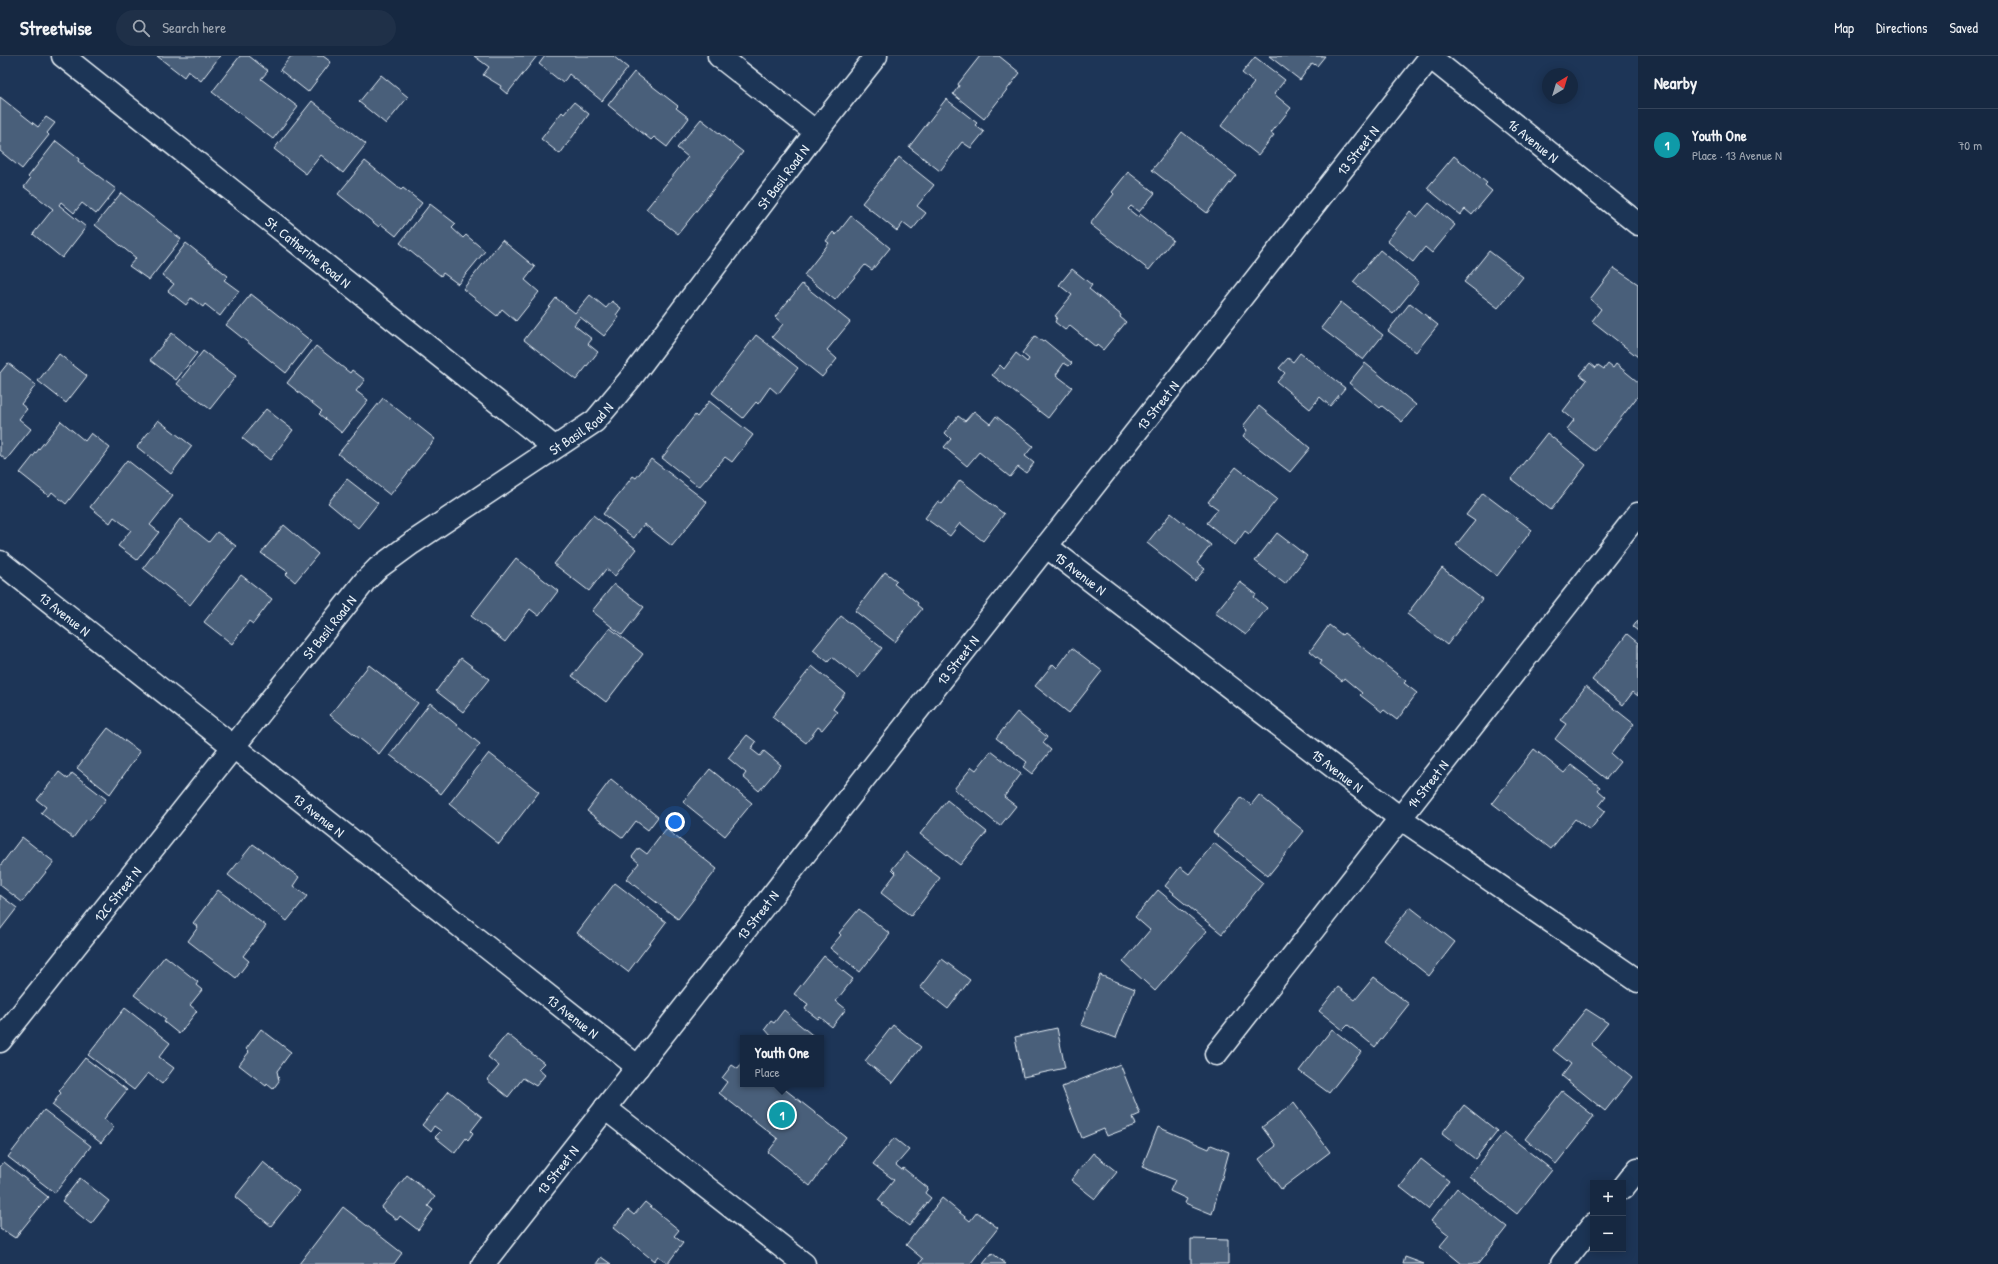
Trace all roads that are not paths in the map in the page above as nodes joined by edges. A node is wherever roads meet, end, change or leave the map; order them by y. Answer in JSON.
{"nodes":[{"id":1,"x":63,"y":56,"type":"edge"},
{"id":2,"x":719,"y":56,"type":"edge"},
{"id":3,"x":876,"y":56,"type":"edge"},
{"id":4,"x":1431,"y":56,"type":"edge"},
{"id":5,"x":816,"y":132,"type":"junction"},
{"id":6,"x":1638,"y":224,"type":"edge"},
{"id":7,"x":554,"y":447,"type":"junction"},
{"id":8,"x":1638,"y":514,"type":"edge"},
{"id":9,"x":1046,"y":546,"type":"junction"},
{"id":10,"x":0,"y":562,"type":"edge"},
{"id":11,"x":235,"y":747,"type":"junction"},
{"id":12,"x":1400,"y":818,"type":"junction"},
{"id":13,"x":1638,"y":981,"type":"edge"},
{"id":14,"x":0,"y":1041,"type":"edge"},
{"id":15,"x":1216,"y":1054,"type":"dead end"},
{"id":16,"x":638,"y":1067,"type":"junction"},
{"id":17,"x":605,"y":1108,"type":"junction"},
{"id":18,"x":1638,"y":1169,"type":"edge"},
{"id":19,"x":1626,"y":1184,"type":"edge"},
{"id":20,"x":1590,"y":1229,"type":"edge"},
{"id":21,"x":483,"y":1264,"type":"edge"},
{"id":22,"x":804,"y":1264,"type":"edge"},
{"id":23,"x":1562,"y":1264,"type":"edge"}],
"edges":[{"from":1,"to":7,"type":"street","name":"St. Catherine Road N"},
{"from":2,"to":5,"type":"street"},
{"from":3,"to":5,"type":"street","name":"St Basil Road N"},
{"from":4,"to":6,"type":"street","name":"16 Avenue N"},
{"from":4,"to":9,"type":"street","name":"13 Street N"},
{"from":5,"to":7,"type":"street","name":"St Basil Road N"},
{"from":7,"to":11,"type":"street","name":"St Basil Road N"},
{"from":8,"to":12,"type":"street","name":"14 Street N"},
{"from":9,"to":12,"type":"street","name":"15 Avenue N"},
{"from":9,"to":16,"type":"street","name":"13 Street N"},
{"from":10,"to":11,"type":"street","name":"13 Avenue N"},
{"from":11,"to":14,"type":"street","name":"12C Street N"},
{"from":11,"to":16,"type":"street","name":"13 Avenue N"},
{"from":12,"to":13,"type":"street","name":"15 Avenue N"},
{"from":12,"to":15,"type":"street","name":"14 Street N"},
{"from":16,"to":17,"type":"street","name":"13 Street N"},
{"from":17,"to":21,"type":"street","name":"13 Street N"},
{"from":17,"to":22,"type":"street"},
{"from":18,"to":19,"type":"street"},
{"from":20,"to":23,"type":"street"}]}
